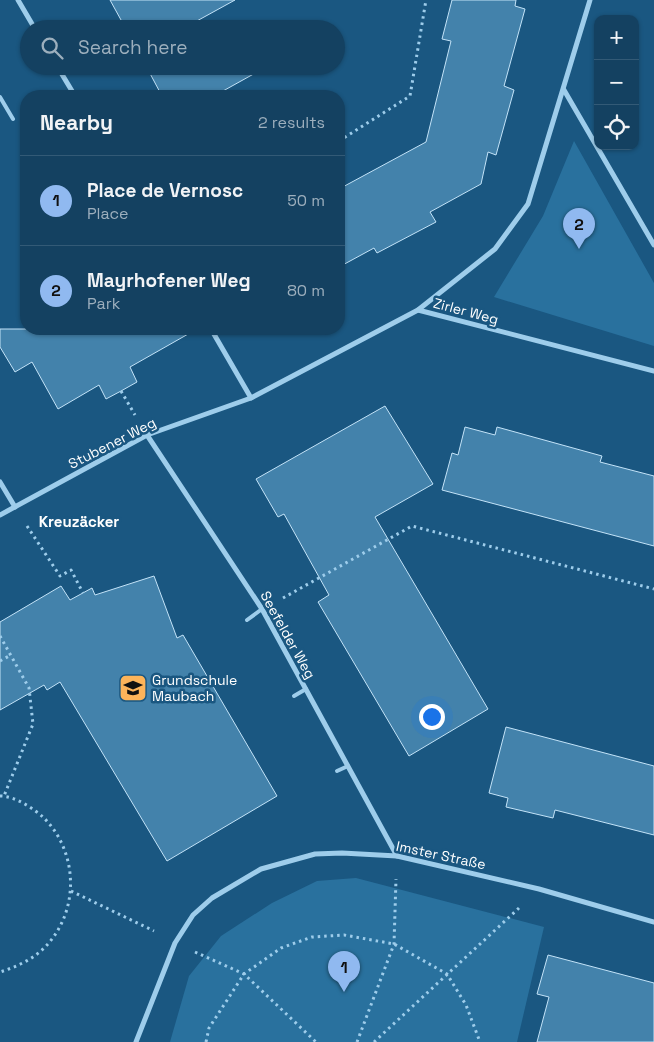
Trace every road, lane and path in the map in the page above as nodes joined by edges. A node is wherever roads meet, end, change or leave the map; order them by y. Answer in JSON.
{"nodes":[{"id":1,"x":18,"y":0,"type":"edge"},
{"id":2,"x":426,"y":0,"type":"edge"},
{"id":3,"x":590,"y":0,"type":"edge"},
{"id":4,"x":30,"y":20,"type":"edge"},
{"id":5,"x":62,"y":75,"type":"edge"},
{"id":6,"x":71,"y":90,"type":"edge"},
{"id":7,"x":564,"y":90,"type":"junction"},
{"id":8,"x":0,"y":97,"type":"edge"},
{"id":9,"x":13,"y":119,"type":"dead end"},
{"id":10,"x":345,"y":137,"type":"edge"},
{"id":11,"x":654,"y":244,"type":"edge"},
{"id":12,"x":418,"y":310,"type":"junction"},
{"id":13,"x":214,"y":335,"type":"edge"},
{"id":14,"x":654,"y":371,"type":"edge"},
{"id":15,"x":122,"y":391,"type":"dead end"},
{"id":16,"x":126,"y":398,"type":"dead end"},
{"id":17,"x":251,"y":398,"type":"junction"},
{"id":18,"x":146,"y":435,"type":"junction"},
{"id":19,"x":0,"y":482,"type":"edge"},
{"id":20,"x":15,"y":507,"type":"junction"},
{"id":21,"x":0,"y":515,"type":"edge"},
{"id":22,"x":654,"y":589,"type":"edge"},
{"id":23,"x":83,"y":593,"type":"dead end"},
{"id":24,"x":262,"y":609,"type":"junction"},
{"id":25,"x":247,"y":620,"type":"dead end"},
{"id":26,"x":0,"y":636,"type":"edge"},
{"id":27,"x":11,"y":655,"type":"junction"},
{"id":28,"x":0,"y":661,"type":"edge"},
{"id":29,"x":306,"y":689,"type":"junction"},
{"id":30,"x":294,"y":696,"type":"dead end"},
{"id":31,"x":348,"y":766,"type":"junction"},
{"id":32,"x":337,"y":771,"type":"dead end"},
{"id":33,"x":2,"y":796,"type":"edge"},
{"id":34,"x":396,"y":856,"type":"junction"},
{"id":35,"x":539,"y":889,"type":"junction"},
{"id":36,"x":72,"y":891,"type":"junction"},
{"id":37,"x":654,"y":922,"type":"edge"},
{"id":38,"x":175,"y":943,"type":"junction"},
{"id":39,"x":394,"y":944,"type":"junction"},
{"id":40,"x":0,"y":972,"type":"edge"},
{"id":41,"x":244,"y":974,"type":"junction"},
{"id":42,"x":447,"y":974,"type":"junction"},
{"id":43,"x":136,"y":1042,"type":"edge"},
{"id":44,"x":206,"y":1042,"type":"edge"},
{"id":45,"x":316,"y":1042,"type":"edge"},
{"id":46,"x":357,"y":1042,"type":"edge"},
{"id":47,"x":374,"y":1042,"type":"edge"},
{"id":48,"x":480,"y":1042,"type":"edge"}],
"edges":[{"from":1,"to":4,"type":"street"},
{"from":2,"to":10,"type":"path"},
{"from":3,"to":7,"type":"street"},
{"from":5,"to":6,"type":"street"},
{"from":7,"to":11,"type":"street"},
{"from":7,"to":12,"type":"street"},
{"from":8,"to":9,"type":"lane"},
{"from":12,"to":14,"type":"street","name":"Zirler Weg"},
{"from":12,"to":17,"type":"street","name":"Zirler Weg"},
{"from":13,"to":17,"type":"street"},
{"from":15,"to":16,"type":"path"},
{"from":17,"to":18,"type":"street","name":"Stubener Weg"},
{"from":18,"to":20,"type":"street","name":"Stubener Weg"},
{"from":18,"to":24,"type":"street","name":"Seefelder Weg"},
{"from":19,"to":20,"type":"street"},
{"from":20,"to":21,"type":"street","name":"Stubener Weg"},
{"from":20,"to":23,"type":"path"},
{"from":22,"to":24,"type":"path"},
{"from":24,"to":25,"type":"lane"},
{"from":24,"to":29,"type":"street","name":"Seefelder Weg"},
{"from":26,"to":27,"type":"path"},
{"from":27,"to":28,"type":"path"},
{"from":27,"to":33,"type":"path"},
{"from":29,"to":30,"type":"lane"},
{"from":29,"to":31,"type":"street","name":"Seefelder Weg"},
{"from":31,"to":32,"type":"lane"},
{"from":31,"to":34,"type":"street","name":"Seefelder Weg"},
{"from":33,"to":36,"type":"path"},
{"from":34,"to":35,"type":"street","name":"Imster Straße"},
{"from":34,"to":38,"type":"street","name":"Imster Straße"},
{"from":34,"to":39,"type":"path"},
{"from":35,"to":37,"type":"street","name":"Imster Straße"},
{"from":35,"to":42,"type":"path"},
{"from":36,"to":38,"type":"path"},
{"from":36,"to":40,"type":"path"},
{"from":38,"to":41,"type":"path"},
{"from":38,"to":43,"type":"street","name":"Imster Straße"},
{"from":39,"to":41,"type":"path"},
{"from":39,"to":42,"type":"path"},
{"from":39,"to":46,"type":"path"},
{"from":41,"to":44,"type":"path"},
{"from":41,"to":45,"type":"path"},
{"from":42,"to":47,"type":"path"},
{"from":42,"to":48,"type":"path"}]}
